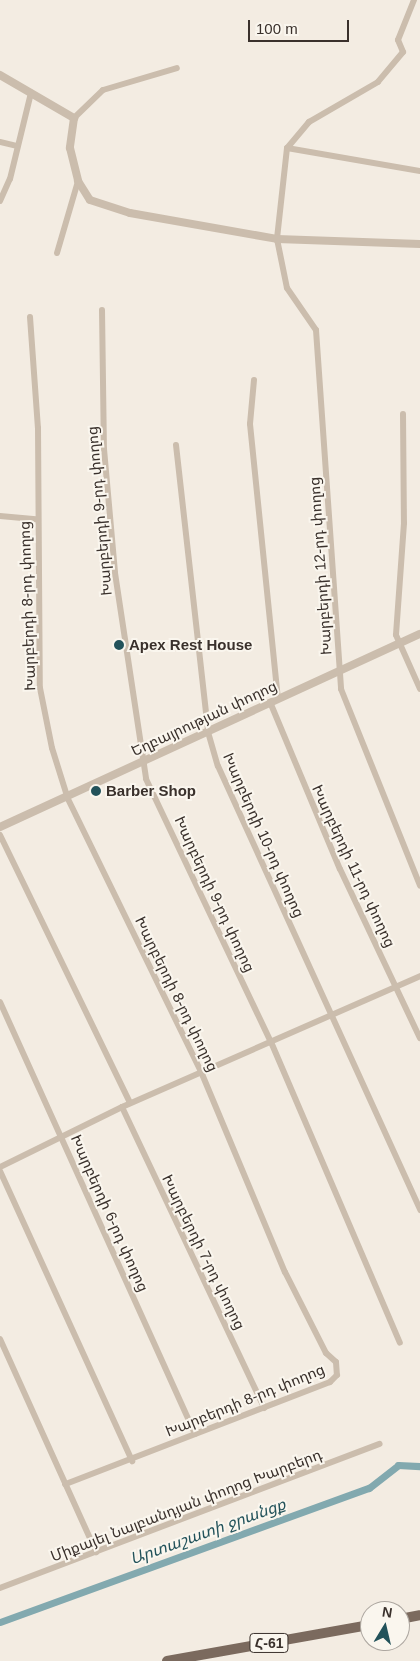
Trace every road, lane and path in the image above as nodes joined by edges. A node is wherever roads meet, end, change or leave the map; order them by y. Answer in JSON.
{"nodes":[{"id":1,"x":414,"y":0,"type":"edge"},
{"id":2,"x":177,"y":68,"type":"dead end"},
{"id":3,"x":0,"y":75,"type":"edge"},
{"id":4,"x":31,"y":93,"type":"junction"},
{"id":5,"x":74,"y":118,"type":"junction"},
{"id":6,"x":0,"y":142,"type":"edge"},
{"id":7,"x":18,"y":146,"type":"junction"},
{"id":8,"x":287,"y":148,"type":"junction"},
{"id":9,"x":420,"y":171,"type":"edge"},
{"id":10,"x":78,"y":181,"type":"junction"},
{"id":11,"x":0,"y":201,"type":"edge"},
{"id":12,"x":277,"y":239,"type":"junction"},
{"id":13,"x":420,"y":244,"type":"edge"},
{"id":14,"x":57,"y":253,"type":"dead end"},
{"id":15,"x":102,"y":310,"type":"dead end"},
{"id":16,"x":30,"y":318,"type":"dead end"},
{"id":17,"x":254,"y":380,"type":"dead end"},
{"id":18,"x":403,"y":414,"type":"dead end"},
{"id":19,"x":176,"y":445,"type":"dead end"},
{"id":20,"x":0,"y":516,"type":"edge"},
{"id":21,"x":36,"y":519,"type":"junction"},
{"id":22,"x":420,"y":634,"type":"edge"},
{"id":23,"x":398,"y":644,"type":"junction"},
{"id":24,"x":339,"y":671,"type":"junction"},
{"id":25,"x":420,"y":689,"type":"edge"},
{"id":26,"x":274,"y":700,"type":"junction"},
{"id":27,"x":208,"y":732,"type":"junction"},
{"id":28,"x":142,"y":762,"type":"junction"},
{"id":29,"x":68,"y":799,"type":"junction"},
{"id":30,"x":0,"y":827,"type":"edge"},
{"id":31,"x":0,"y":835,"type":"edge"},
{"id":32,"x":420,"y":886,"type":"edge"},
{"id":33,"x":420,"y":976,"type":"edge"},
{"id":34,"x":396,"y":987,"type":"junction"},
{"id":35,"x":0,"y":1002,"type":"edge"},
{"id":36,"x":330,"y":1015,"type":"junction"},
{"id":37,"x":420,"y":1038,"type":"edge"},
{"id":38,"x":271,"y":1042,"type":"junction"},
{"id":39,"x":202,"y":1074,"type":"junction"},
{"id":40,"x":130,"y":1103,"type":"junction"},
{"id":41,"x":122,"y":1107,"type":"junction"},
{"id":42,"x":62,"y":1137,"type":"junction"},
{"id":43,"x":0,"y":1167,"type":"edge"},
{"id":44,"x":0,"y":1171,"type":"edge"},
{"id":45,"x":420,"y":1210,"type":"edge"},
{"id":46,"x":0,"y":1339,"type":"edge"},
{"id":47,"x":400,"y":1343,"type":"dead end"},
{"id":48,"x":264,"y":1408,"type":"junction"},
{"id":49,"x":195,"y":1434,"type":"junction"},
{"id":50,"x":380,"y":1444,"type":"dead end"},
{"id":51,"x":132,"y":1460,"type":"junction"},
{"id":52,"x":65,"y":1484,"type":"junction"},
{"id":53,"x":96,"y":1552,"type":"junction"},
{"id":54,"x":0,"y":1588,"type":"edge"},
{"id":55,"x":360,"y":1627,"type":"edge"},
{"id":56,"x":167,"y":1661,"type":"edge"}],
"edges":[{"from":1,"to":8,"type":"street"},
{"from":2,"to":5,"type":"street"},
{"from":3,"to":4,"type":"street"},
{"from":4,"to":5,"type":"street"},
{"from":4,"to":7,"type":"street"},
{"from":5,"to":10,"type":"street"},
{"from":6,"to":7,"type":"street"},
{"from":7,"to":11,"type":"street"},
{"from":8,"to":9,"type":"street"},
{"from":8,"to":12,"type":"street","name":"Խարբերդի 12-րդ փողոց"},
{"from":10,"to":12,"type":"street"},
{"from":10,"to":14,"type":"street"},
{"from":12,"to":13,"type":"street"},
{"from":12,"to":24,"type":"street","name":"Խարբերդի 12-րդ փողոց"},
{"from":15,"to":28,"type":"street","name":"Խարբերդի 9-րդ փողոց"},
{"from":16,"to":21,"type":"street","name":"Խարբերդի 8-րդ փողոց"},
{"from":17,"to":26,"type":"street","name":"Խարբերդի 11-րդ փողոց"},
{"from":18,"to":23,"type":"street"},
{"from":19,"to":27,"type":"street","name":"Խարբերդի 10-րդ փողոց"},
{"from":20,"to":21,"type":"street"},
{"from":21,"to":29,"type":"street","name":"Խարբերդի 8-րդ փողոց"},
{"from":22,"to":23,"type":"street","name":"Եղբայրության փողոց"},
{"from":23,"to":24,"type":"street","name":"Եղբայրության փողոց"},
{"from":23,"to":25,"type":"street"},
{"from":24,"to":26,"type":"street","name":"Եղբայրության փողոց"},
{"from":24,"to":32,"type":"street","name":"Խարբերդի 12-րդ փողոց"},
{"from":26,"to":27,"type":"street","name":"Եղբայրության փողոց"},
{"from":26,"to":34,"type":"street","name":"Խարբերդի 11-րդ փողոց"},
{"from":27,"to":28,"type":"street","name":"Եղբայրության փողոց"},
{"from":27,"to":36,"type":"street","name":"Խարբերդի 10-րդ փողոց"},
{"from":28,"to":29,"type":"street","name":"Եղբայրության փողոց"},
{"from":28,"to":38,"type":"street","name":"Խարբերդի 9-րդ փողոց"},
{"from":29,"to":30,"type":"street","name":"Եղբայրության փողոց"},
{"from":29,"to":39,"type":"street","name":"Խարբերդի 8-րդ փողոց"},
{"from":31,"to":40,"type":"street"},
{"from":33,"to":34,"type":"street"},
{"from":34,"to":36,"type":"street"},
{"from":34,"to":37,"type":"street","name":"Խարբերդի 11-րդ փողոց"},
{"from":35,"to":42,"type":"street","name":"Խարբերդի 6-րդ փողոց"},
{"from":36,"to":38,"type":"street"},
{"from":36,"to":45,"type":"street","name":"Խարբերդի 10-րդ փողոց"},
{"from":38,"to":39,"type":"street"},
{"from":38,"to":47,"type":"street","name":"Խարբերդի 9-րդ փողոց"},
{"from":39,"to":40,"type":"street"},
{"from":39,"to":48,"type":"street","name":"Խարբերդի 8-րդ փողոց"},
{"from":40,"to":41,"type":"street"},
{"from":41,"to":42,"type":"street"},
{"from":41,"to":48,"type":"street","name":"Խարբերդի 7-րդ փողոց"},
{"from":42,"to":43,"type":"street"},
{"from":42,"to":49,"type":"street","name":"Խարբերդի 6-րդ փողոց"},
{"from":44,"to":51,"type":"street"},
{"from":46,"to":52,"type":"street"},
{"from":48,"to":49,"type":"street","name":"Խարբերդի 8-րդ փողոց"},
{"from":49,"to":51,"type":"street","name":"Խարբերդի 8-րդ փողոց"},
{"from":50,"to":53,"type":"street","name":"Միքայել Նալբանդյան փողոց Խարբերդ"},
{"from":51,"to":52,"type":"street","name":"Խարբերդի 8-րդ փողոց"},
{"from":52,"to":53,"type":"street"},
{"from":53,"to":54,"type":"street","name":"Միքայել Նալբանդյան փողոց Խարբերդ"},
{"from":55,"to":56,"type":"main road","number":"Հ-61"}]}
